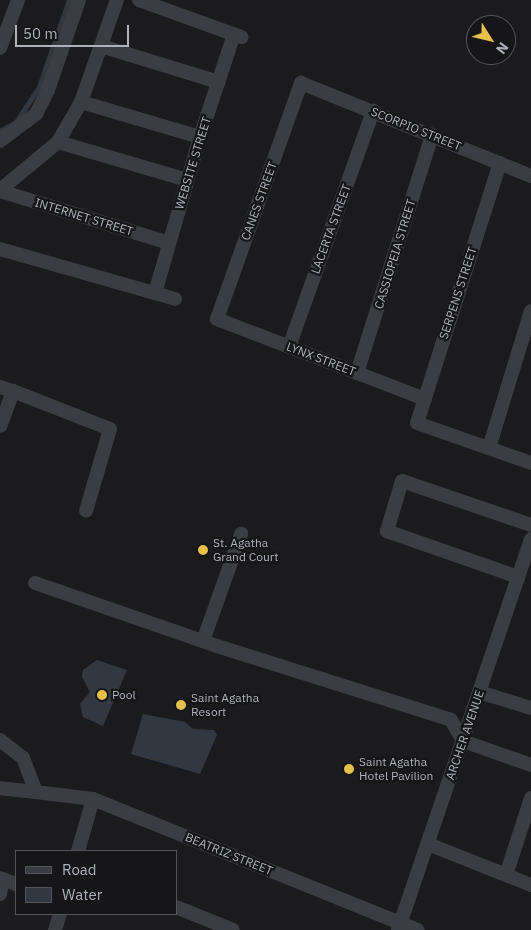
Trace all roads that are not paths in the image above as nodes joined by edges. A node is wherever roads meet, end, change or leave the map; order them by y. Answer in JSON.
{"nodes":[{"id":1,"x":18,"y":0,"type":"edge"},
{"id":2,"x":79,"y":0,"type":"edge"},
{"id":3,"x":117,"y":0,"type":"edge"},
{"id":4,"x":139,"y":0,"type":"edge"},
{"id":5,"x":1,"y":43,"type":"edge"},
{"id":6,"x":101,"y":46,"type":"junction"},
{"id":7,"x":219,"y":82,"type":"junction"},
{"id":8,"x":301,"y":83,"type":"joint"},
{"id":9,"x":81,"y":102,"type":"junction"},
{"id":10,"x":373,"y":111,"type":"junction"},
{"id":11,"x":432,"y":135,"type":"junction"},
{"id":12,"x":200,"y":137,"type":"junction"},
{"id":13,"x":0,"y":141,"type":"edge"},
{"id":14,"x":58,"y":142,"type":"junction"},
{"id":15,"x":500,"y":163,"type":"junction"},
{"id":16,"x":531,"y":176,"type":"edge"},
{"id":17,"x":188,"y":180,"type":"junction"},
{"id":18,"x":0,"y":191,"type":"edge"},
{"id":19,"x":169,"y":243,"type":"junction"},
{"id":20,"x":0,"y":249,"type":"edge"},
{"id":21,"x":155,"y":293,"type":"junction"},
{"id":22,"x":175,"y":299,"type":"dead end"},
{"id":23,"x":531,"y":311,"type":"edge"},
{"id":24,"x":217,"y":319,"type":"joint"},
{"id":25,"x":289,"y":346,"type":"junction"},
{"id":26,"x":357,"y":373,"type":"junction"},
{"id":27,"x":6,"y":389,"type":"edge"},
{"id":28,"x":425,"y":399,"type":"junction"},
{"id":29,"x":0,"y":426,"type":"edge"},
{"id":30,"x":489,"y":448,"type":"junction"},
{"id":31,"x":531,"y":463,"type":"edge"},
{"id":32,"x":86,"y":511,"type":"dead end"},
{"id":33,"x":531,"y":526,"type":"edge"},
{"id":34,"x":241,"y":534,"type":"dead end"},
{"id":35,"x":531,"y":539,"type":"edge"},
{"id":36,"x":518,"y":577,"type":"junction"},
{"id":37,"x":35,"y":583,"type":"dead end"},
{"id":38,"x":203,"y":641,"type":"junction"},
{"id":39,"x":479,"y":692,"type":"junction"},
{"id":40,"x":531,"y":708,"type":"edge"},
{"id":41,"x":0,"y":740,"type":"edge"},
{"id":42,"x":463,"y":741,"type":"junction"},
{"id":43,"x":531,"y":765,"type":"edge"},
{"id":44,"x":0,"y":788,"type":"edge"},
{"id":45,"x":36,"y":792,"type":"junction"},
{"id":46,"x":93,"y":798,"type":"junction"},
{"id":47,"x":531,"y":798,"type":"edge"},
{"id":48,"x":428,"y":844,"type":"junction"},
{"id":49,"x":78,"y":850,"type":"edge"},
{"id":50,"x":506,"y":875,"type":"junction"},
{"id":51,"x":6,"y":880,"type":"edge"},
{"id":52,"x":531,"y":885,"type":"edge"},
{"id":53,"x":0,"y":894,"type":"edge"},
{"id":54,"x":178,"y":908,"type":"edge"},
{"id":55,"x":60,"y":915,"type":"edge"},
{"id":56,"x":400,"y":926,"type":"edge"},
{"id":57,"x":56,"y":930,"type":"edge"},
{"id":58,"x":233,"y":930,"type":"edge"},
{"id":59,"x":418,"y":930,"type":"edge"}],
"edges":[{"from":1,"to":5,"type":"street"},
{"from":2,"to":13,"type":"street"},
{"from":3,"to":6,"type":"street"},
{"from":4,"to":7,"type":"street","name":"WEBSITE STREET"},
{"from":6,"to":7,"type":"street"},
{"from":6,"to":9,"type":"street"},
{"from":7,"to":12,"type":"street","name":"WEBSITE STREET"},
{"from":8,"to":10,"type":"street","name":"SCORPIO STREET"},
{"from":8,"to":24,"type":"street","name":"CANES STREET"},
{"from":9,"to":12,"type":"street"},
{"from":9,"to":14,"type":"street"},
{"from":10,"to":11,"type":"street","name":"SCORPIO STREET"},
{"from":10,"to":25,"type":"street","name":"LACERTA STREET"},
{"from":11,"to":15,"type":"street","name":"SCORPIO STREET"},
{"from":11,"to":26,"type":"street","name":"CASSIOPEIA STREET"},
{"from":12,"to":17,"type":"street","name":"WEBSITE STREET"},
{"from":14,"to":17,"type":"street"},
{"from":14,"to":18,"type":"street"},
{"from":15,"to":16,"type":"street","name":"SCORPIO STREET"},
{"from":15,"to":28,"type":"street","name":"SERPENS STREET"},
{"from":17,"to":19,"type":"street","name":"WEBSITE STREET"},
{"from":18,"to":19,"type":"street","name":"INTERNET STREET"},
{"from":19,"to":21,"type":"street","name":"WEBSITE STREET"},
{"from":20,"to":21,"type":"street"},
{"from":21,"to":22,"type":"street"},
{"from":23,"to":30,"type":"street"},
{"from":24,"to":25,"type":"street","name":"LYNX STREET"},
{"from":25,"to":26,"type":"street","name":"LYNX STREET"},
{"from":26,"to":28,"type":"street","name":"LYNX STREET"},
{"from":27,"to":29,"type":"street"},
{"from":27,"to":32,"type":"street"},
{"from":28,"to":30,"type":"street","name":"SERPENS STREET"},
{"from":30,"to":31,"type":"street"},
{"from":33,"to":36,"type":"street"},
{"from":34,"to":38,"type":"street"},
{"from":35,"to":36,"type":"street","name":"ARCHER AVENUE"},
{"from":36,"to":39,"type":"street","name":"ARCHER AVENUE"},
{"from":37,"to":38,"type":"street"},
{"from":38,"to":42,"type":"street"},
{"from":39,"to":40,"type":"street"},
{"from":39,"to":42,"type":"street","name":"ARCHER AVENUE"},
{"from":41,"to":45,"type":"street"},
{"from":42,"to":43,"type":"street"},
{"from":42,"to":48,"type":"street","name":"ARCHER AVENUE"},
{"from":44,"to":45,"type":"street","name":"BEATRIZ STREET"},
{"from":45,"to":46,"type":"street","name":"BEATRIZ STREET"},
{"from":46,"to":49,"type":"street"},
{"from":46,"to":56,"type":"street","name":"BEATRIZ STREET"},
{"from":47,"to":50,"type":"street"},
{"from":48,"to":50,"type":"street"},
{"from":48,"to":56,"type":"street","name":"ARCHER AVENUE"},
{"from":50,"to":52,"type":"street"},
{"from":51,"to":53,"type":"street"},
{"from":54,"to":58,"type":"street"},
{"from":55,"to":57,"type":"street"},
{"from":56,"to":59,"type":"street","name":"BEATRIZ STREET"}]}
